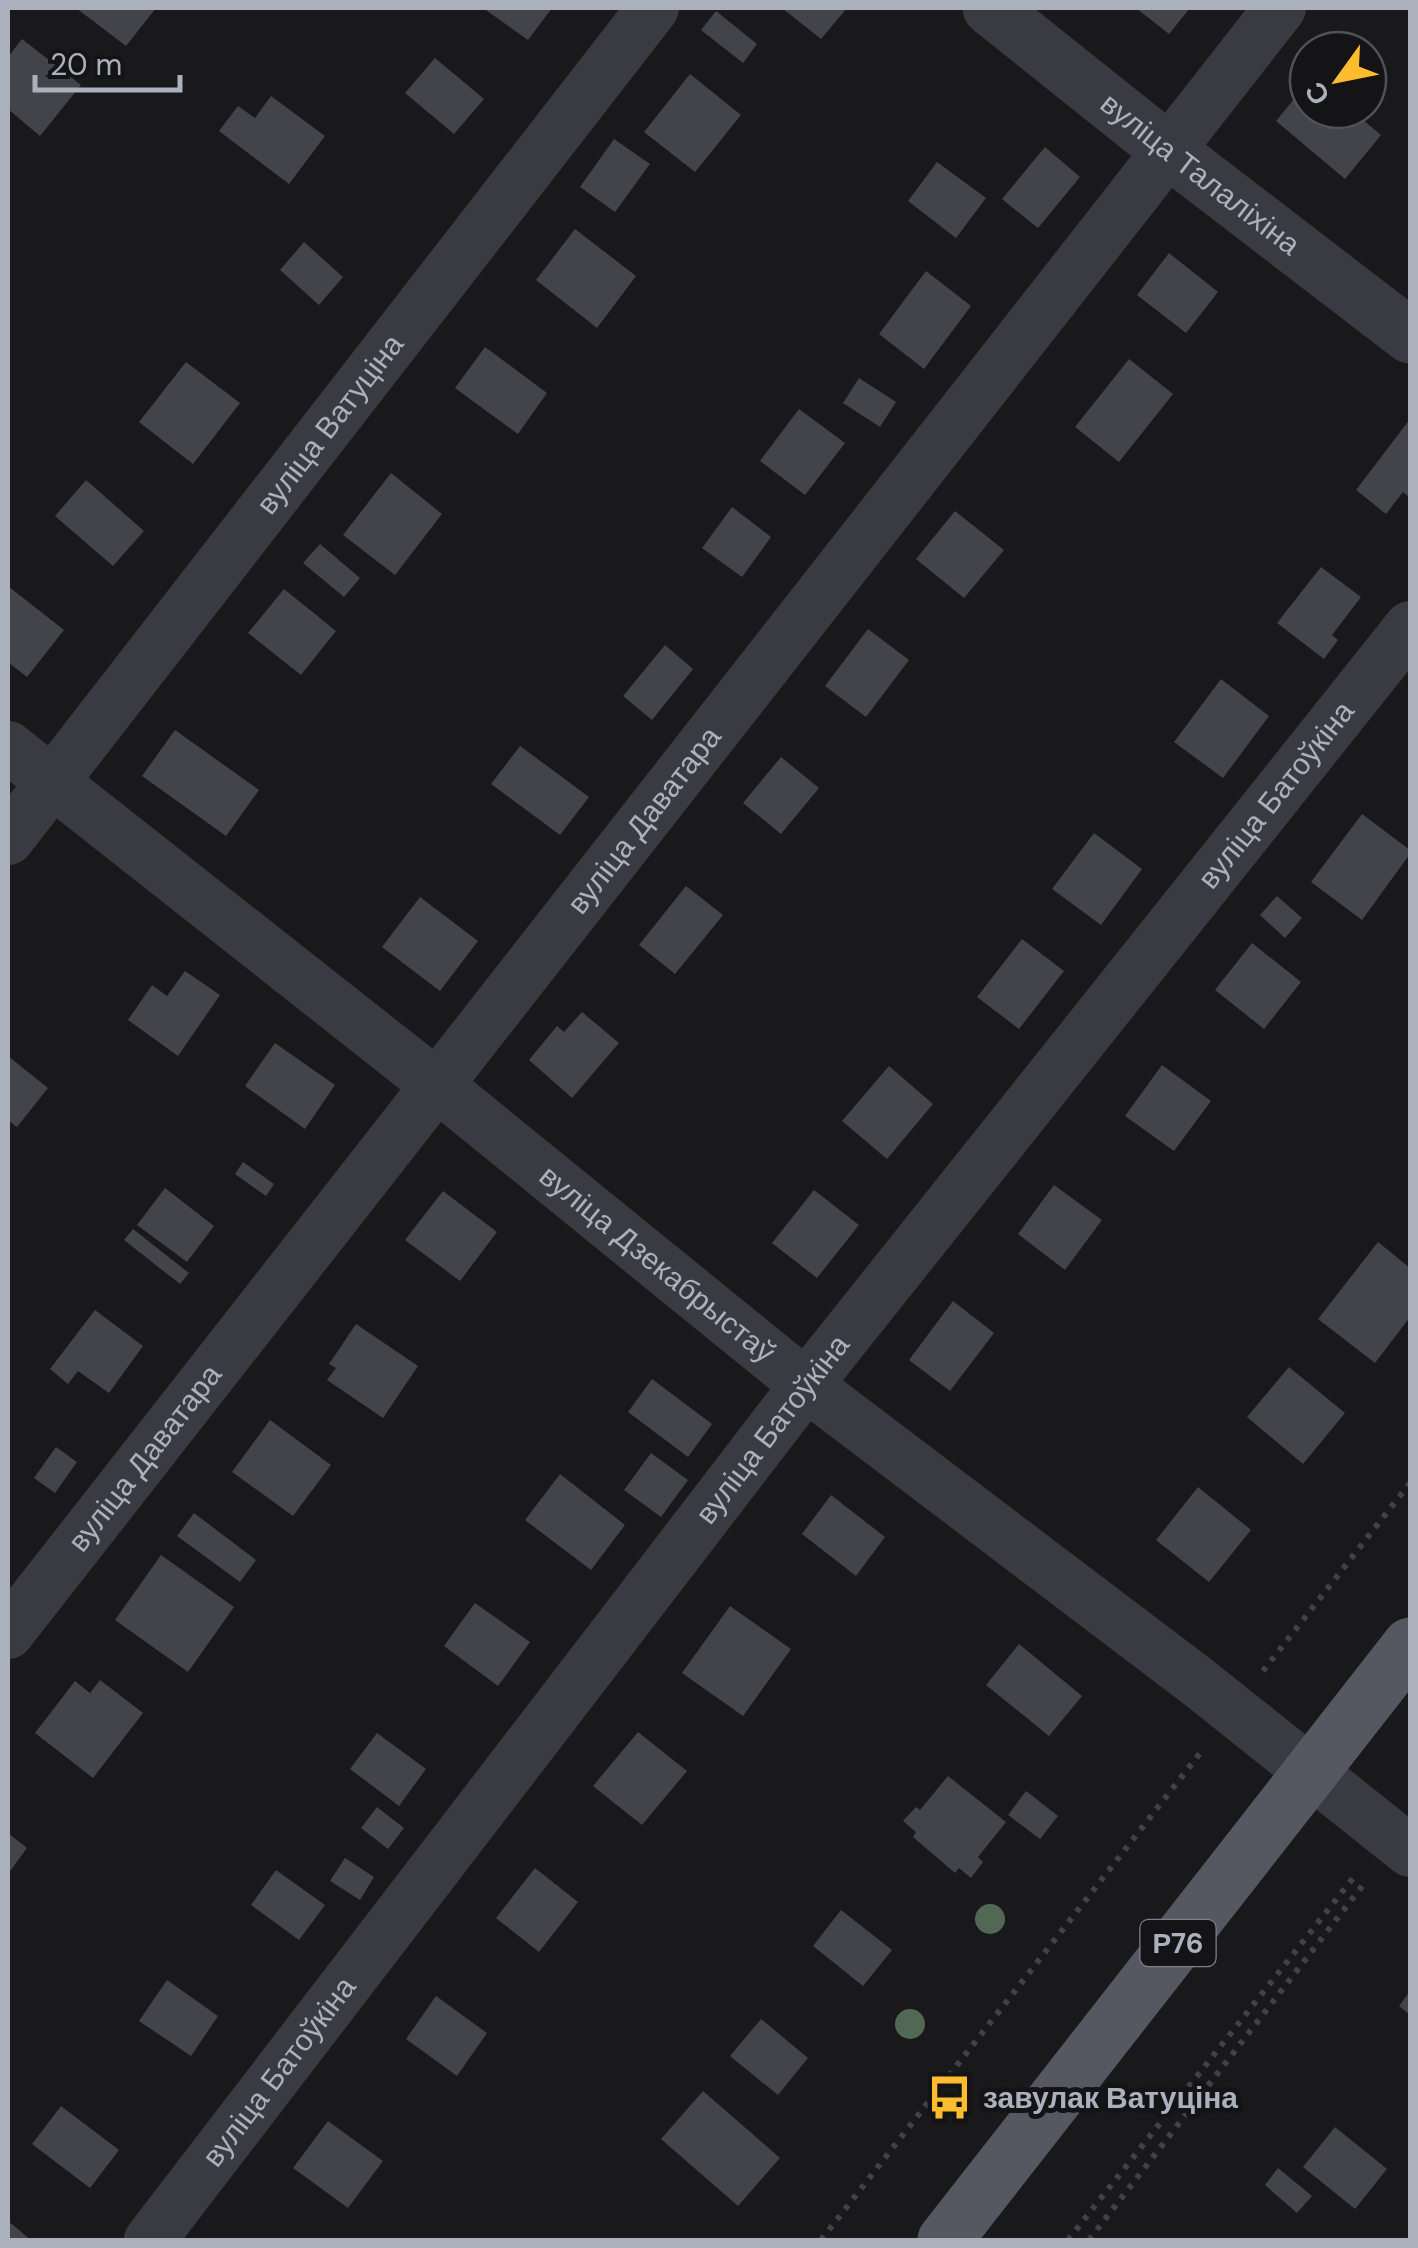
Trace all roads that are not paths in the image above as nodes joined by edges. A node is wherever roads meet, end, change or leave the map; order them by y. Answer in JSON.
{"nodes":[{"id":1,"x":653,"y":8,"type":"edge"},
{"id":2,"x":990,"y":8,"type":"edge"},
{"id":3,"x":1280,"y":8,"type":"edge"},
{"id":4,"x":1169,"y":151,"type":"junction"},
{"id":5,"x":1410,"y":336,"type":"edge"},
{"id":6,"x":1410,"y":627,"type":"edge"},
{"id":7,"x":8,"y":748,"type":"edge"},
{"id":8,"x":51,"y":782,"type":"junction"},
{"id":9,"x":8,"y":840,"type":"edge"},
{"id":10,"x":438,"y":1086,"type":"junction"},
{"id":11,"x":806,"y":1384,"type":"junction"},
{"id":12,"x":8,"y":1633,"type":"edge"},
{"id":13,"x":1410,"y":1645,"type":"edge"},
{"id":14,"x":1310,"y":1773,"type":"junction"},
{"id":15,"x":1398,"y":1842,"type":"edge"},
{"id":16,"x":150,"y":2240,"type":"edge"},
{"id":17,"x":945,"y":2240,"type":"edge"}],
"edges":[{"from":1,"to":8,"type":"street","name":"вуліца Ватуціна"},
{"from":2,"to":4,"type":"street","name":"вуліца Талаліхіна"},
{"from":3,"to":4,"type":"street","name":"вуліца Даватара"},
{"from":4,"to":5,"type":"street","name":"вуліца Талаліхіна"},
{"from":4,"to":10,"type":"street","name":"вуліца Даватара"},
{"from":6,"to":11,"type":"street","name":"вуліца Батоўкіна"},
{"from":7,"to":8,"type":"street","name":"вуліца Дзекабрыстаў"},
{"from":8,"to":9,"type":"street","name":"вуліца Ватуціна"},
{"from":8,"to":10,"type":"street","name":"вуліца Дзекабрыстаў"},
{"from":10,"to":11,"type":"street","name":"вуліца Дзекабрыстаў"},
{"from":10,"to":12,"type":"street","name":"вуліца Даватара"},
{"from":11,"to":14,"type":"street","name":"вуліца Дзекабрыстаў"},
{"from":11,"to":16,"type":"street","name":"вуліца Батоўкіна"},
{"from":13,"to":14,"type":"main road","number":"Р76"},
{"from":14,"to":15,"type":"street","name":"вуліца Дзекабрыстаў"},
{"from":14,"to":17,"type":"main road","number":"Р76"}]}
